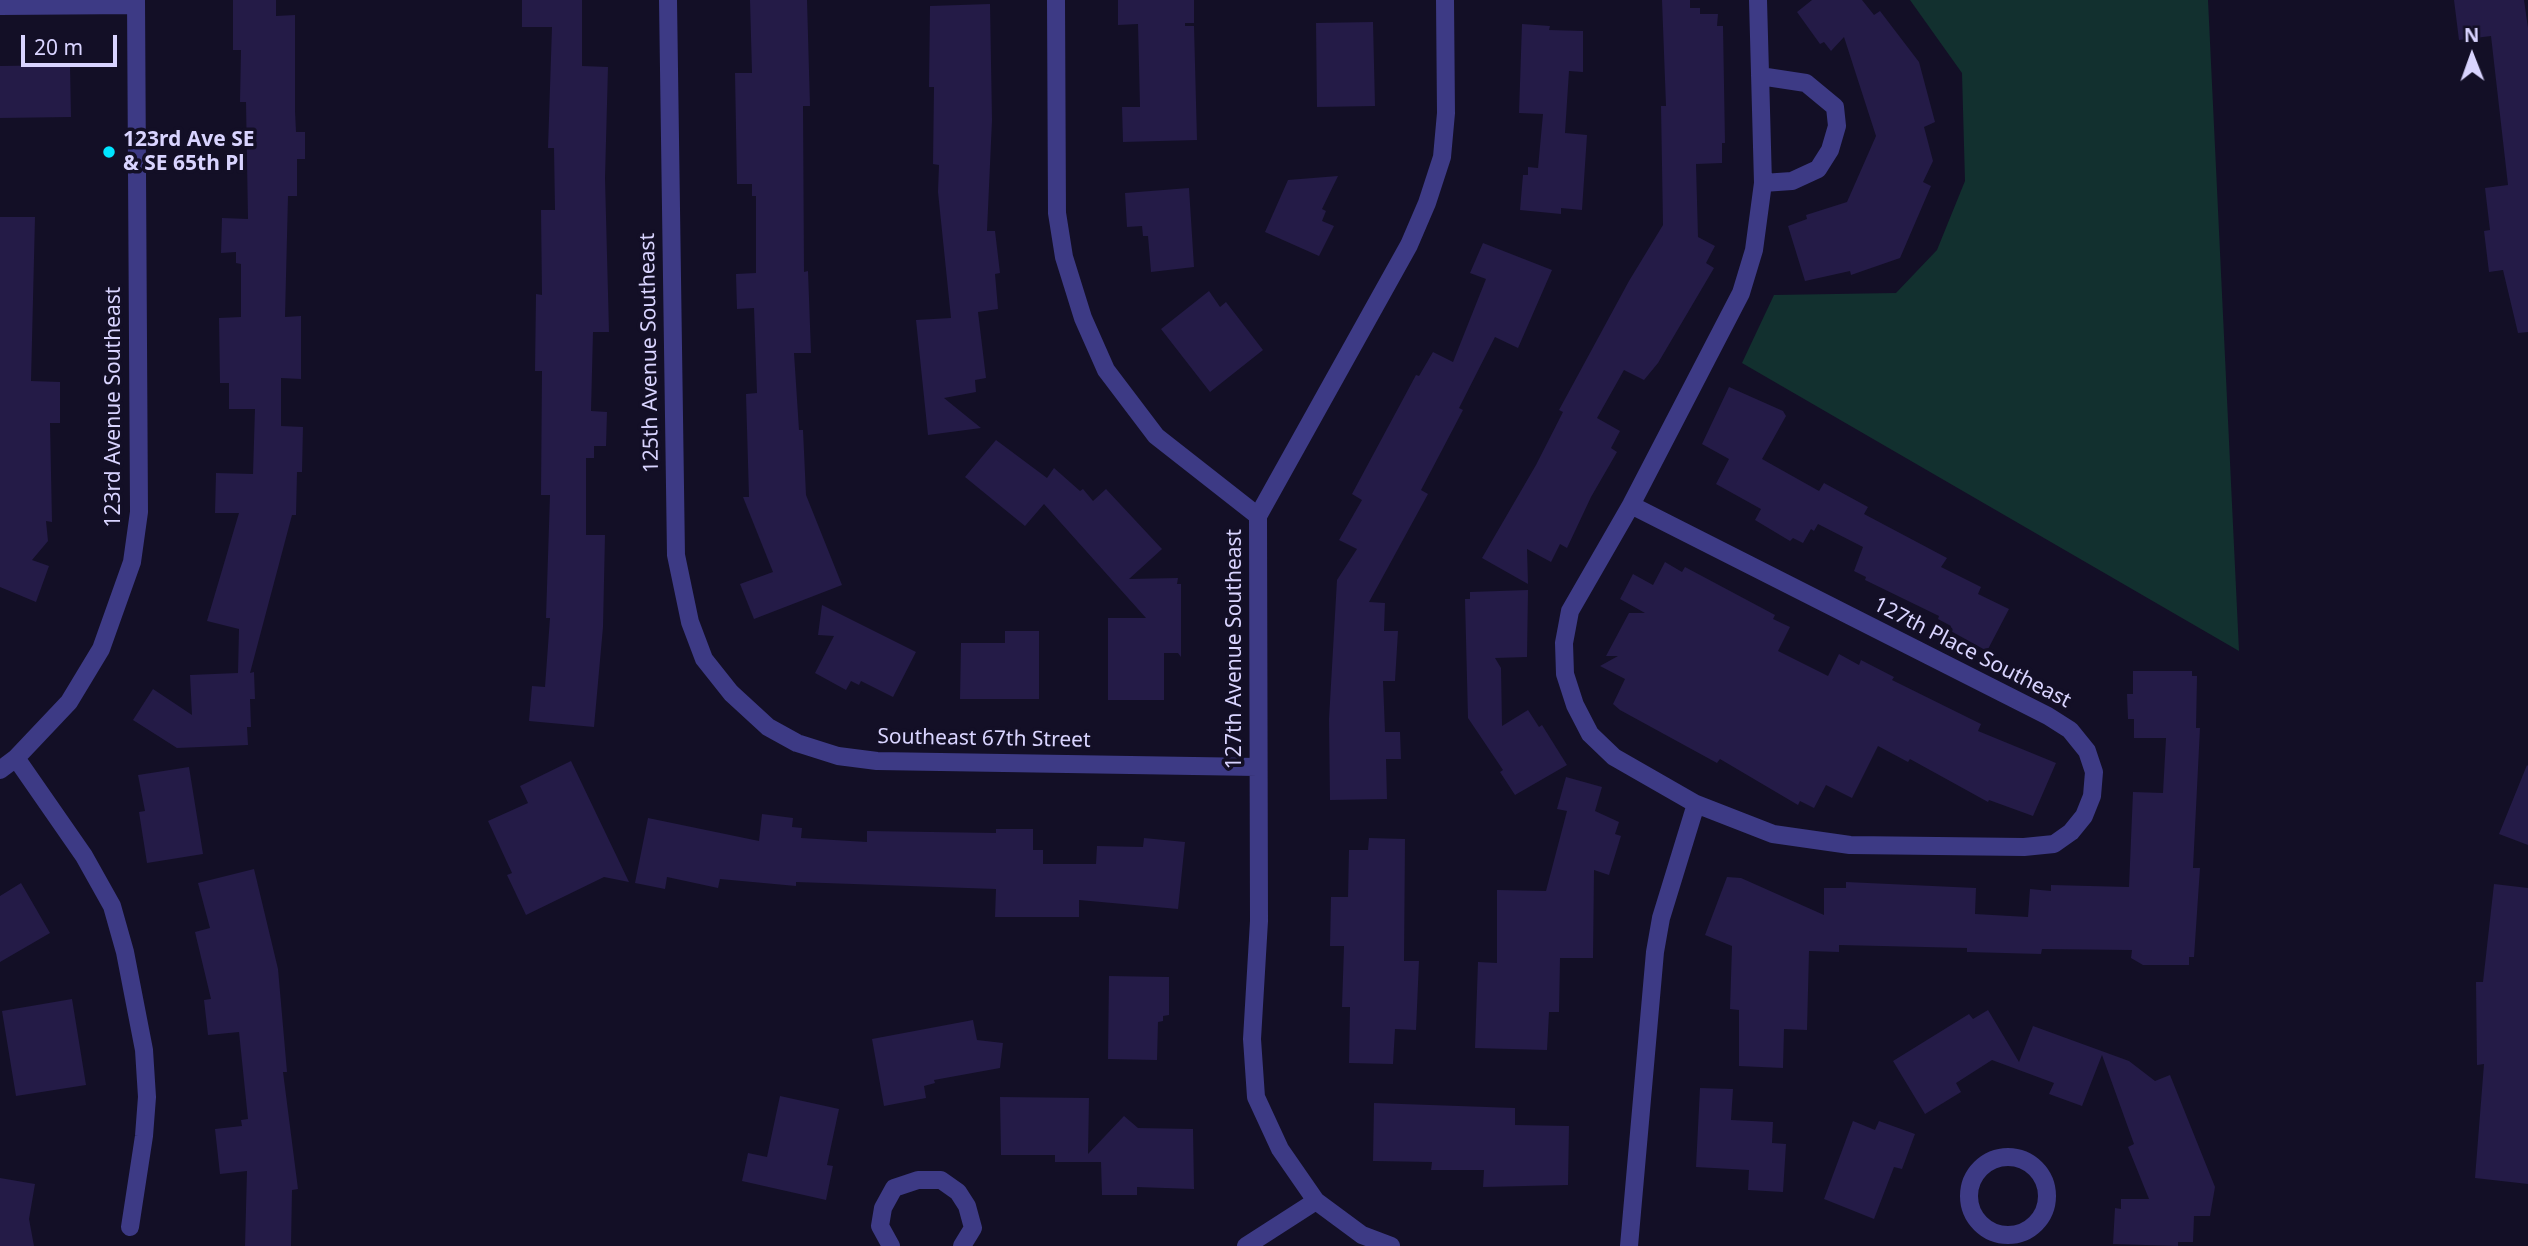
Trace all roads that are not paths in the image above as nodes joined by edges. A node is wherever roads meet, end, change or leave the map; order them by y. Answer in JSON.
{"nodes":[{"id":1,"x":668,"y":0,"type":"edge"},
{"id":2,"x":1056,"y":0,"type":"edge"},
{"id":3,"x":1445,"y":0,"type":"edge"},
{"id":4,"x":1758,"y":0,"type":"edge"},
{"id":5,"x":136,"y":2,"type":"edge"},
{"id":6,"x":0,"y":6,"type":"edge"},
{"id":7,"x":1760,"y":76,"type":"junction"},
{"id":8,"x":1763,"y":183,"type":"junction"},
{"id":9,"x":1631,"y":505,"type":"junction"},
{"id":10,"x":1258,"y":516,"type":"junction"},
{"id":11,"x":731,"y":692,"type":"joint"},
{"id":12,"x":16,"y":758,"type":"junction"},
{"id":13,"x":1257,"y":766,"type":"junction"},
{"id":14,"x":0,"y":769,"type":"edge"},
{"id":15,"x":1696,"y":804,"type":"junction"},
{"id":16,"x":1316,"y":1201,"type":"junction"},
{"id":17,"x":130,"y":1227,"type":"dead end"},
{"id":18,"x":1988,"y":1238,"type":"edge"},
{"id":19,"x":891,"y":1246,"type":"edge"},
{"id":20,"x":962,"y":1246,"type":"edge"},
{"id":21,"x":1246,"y":1246,"type":"edge"},
{"id":22,"x":1391,"y":1246,"type":"edge"},
{"id":23,"x":1629,"y":1246,"type":"edge"}],
"edges":[{"from":1,"to":11,"type":"street","name":"125th Avenue Southeast"},
{"from":2,"to":10,"type":"street"},
{"from":3,"to":10,"type":"street","name":"127th Avenue Southeast"},
{"from":4,"to":7,"type":"street","name":"127th Place Southeast"},
{"from":5,"to":6,"type":"street"},
{"from":5,"to":12,"type":"street","name":"123rd Avenue Southeast"},
{"from":7,"to":8,"type":"street","name":"127th Place Southeast"},
{"from":7,"to":8,"type":"street"},
{"from":8,"to":9,"type":"street","name":"127th Place Southeast"},
{"from":9,"to":15,"type":"street","name":"127th Place Southeast"},
{"from":9,"to":15,"type":"street","name":"127th Place Southeast"},
{"from":10,"to":13,"type":"street","name":"127th Avenue Southeast"},
{"from":11,"to":13,"type":"street","name":"Southeast 67th Street"},
{"from":12,"to":14,"type":"street","name":"123rd Avenue Southeast"},
{"from":12,"to":17,"type":"street"},
{"from":13,"to":16,"type":"street","name":"127th Avenue Southeast"},
{"from":15,"to":23,"type":"street"},
{"from":16,"to":21,"type":"street"},
{"from":16,"to":22,"type":"street","name":"127th Avenue Southeast"},
{"from":18,"to":18,"type":"street"},
{"from":19,"to":20,"type":"street"}]}
